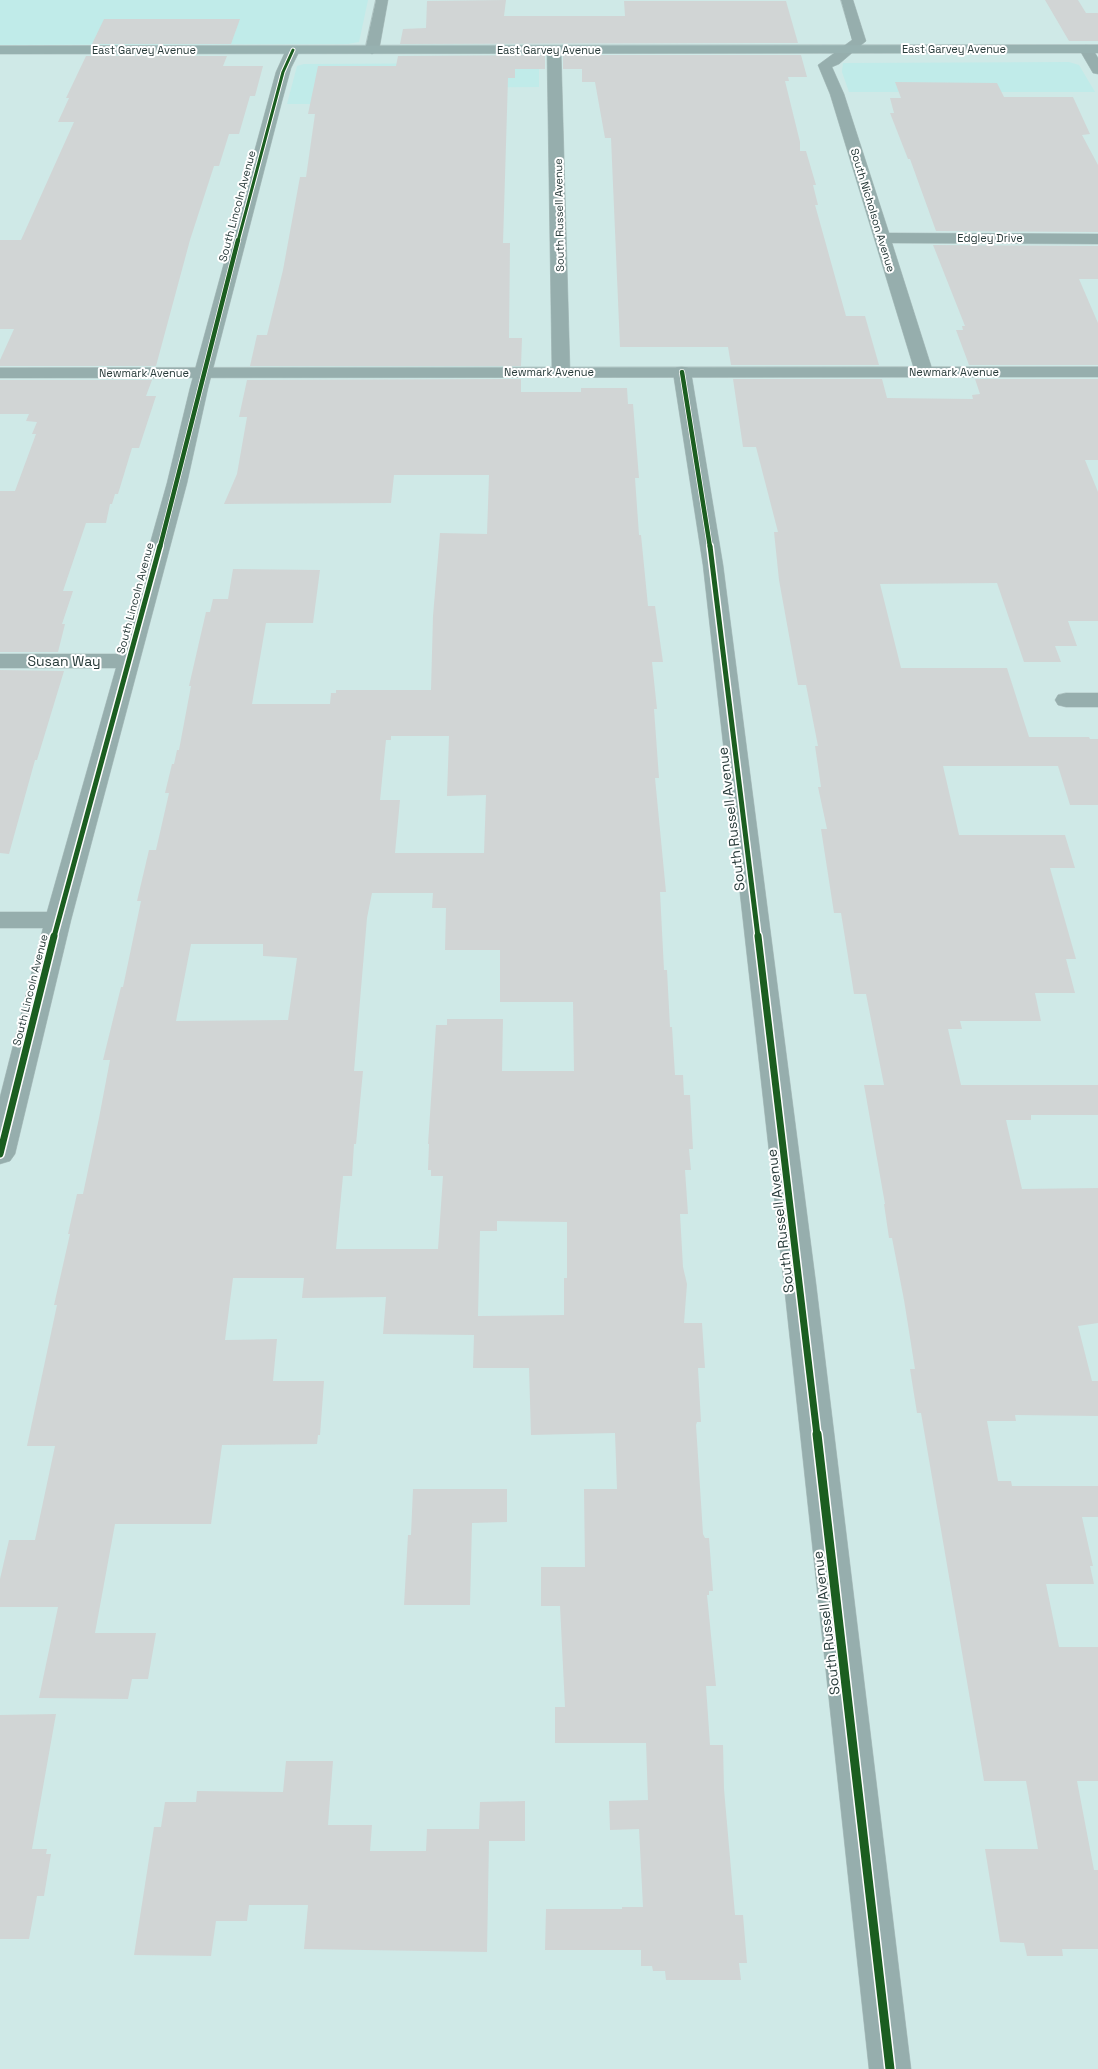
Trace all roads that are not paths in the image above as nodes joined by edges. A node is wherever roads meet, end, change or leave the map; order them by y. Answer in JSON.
{"nodes":[{"id":1,"x":382,"y":0,"type":"edge"},
{"id":2,"x":847,"y":0,"type":"edge"},
{"id":3,"x":0,"y":50,"type":"edge"},
{"id":4,"x":372,"y":50,"type":"junction"},
{"id":5,"x":1093,"y":53,"type":"edge"},
{"id":6,"x":292,"y":54,"type":"junction"},
{"id":7,"x":554,"y":54,"type":"junction"},
{"id":8,"x":845,"y":54,"type":"junction"},
{"id":9,"x":0,"y":59,"type":"edge"},
{"id":10,"x":1098,"y":70,"type":"edge"},
{"id":11,"x":882,"y":238,"type":"junction"},
{"id":12,"x":1098,"y":238,"type":"edge"},
{"id":13,"x":561,"y":372,"type":"junction"},
{"id":14,"x":682,"y":372,"type":"junction"},
{"id":15,"x":924,"y":372,"type":"junction"},
{"id":16,"x":1098,"y":372,"type":"edge"},
{"id":17,"x":0,"y":373,"type":"edge"},
{"id":18,"x":203,"y":373,"type":"junction"},
{"id":19,"x":0,"y":661,"type":"edge"},
{"id":20,"x":129,"y":661,"type":"junction"},
{"id":21,"x":1066,"y":700,"type":"dead end"},
{"id":22,"x":1098,"y":700,"type":"edge"},
{"id":23,"x":0,"y":920,"type":"edge"},
{"id":24,"x":58,"y":920,"type":"junction"},
{"id":25,"x":2,"y":1140,"type":"edge"},
{"id":26,"x":890,"y":2069,"type":"edge"}],
"edges":[{"from":1,"to":4,"type":"street"},
{"from":2,"to":8,"type":"street"},
{"from":3,"to":6,"type":"main road","name":"East Garvey Avenue"},
{"from":4,"to":6,"type":"main road","name":"East Garvey Avenue"},
{"from":4,"to":7,"type":"main road","name":"East Garvey Avenue"},
{"from":5,"to":8,"type":"main road","name":"East Garvey Avenue"},
{"from":5,"to":10,"type":"street"},
{"from":6,"to":7,"type":"main road","name":"East Garvey Avenue"},
{"from":6,"to":9,"type":"main road","name":"East Garvey Avenue"},
{"from":6,"to":18,"type":"street","name":"South Lincoln Avenue"},
{"from":7,"to":8,"type":"main road","name":"East Garvey Avenue"},
{"from":7,"to":13,"type":"street","name":"South Russell Avenue"},
{"from":8,"to":11,"type":"street","name":"South Nicholson Avenue"},
{"from":11,"to":12,"type":"street","name":"Edgley Drive"},
{"from":11,"to":15,"type":"street","name":"South Nicholson Avenue"},
{"from":13,"to":14,"type":"street","name":"Newmark Avenue"},
{"from":13,"to":18,"type":"street","name":"Newmark Avenue"},
{"from":14,"to":15,"type":"street","name":"Newmark Avenue"},
{"from":14,"to":26,"type":"street","name":"South Russell Avenue"},
{"from":15,"to":16,"type":"street","name":"Newmark Avenue"},
{"from":17,"to":18,"type":"street","name":"Newmark Avenue"},
{"from":18,"to":20,"type":"street","name":"South Lincoln Avenue"},
{"from":19,"to":20,"type":"street","name":"Susan Way"},
{"from":20,"to":24,"type":"street","name":"South Lincoln Avenue"},
{"from":21,"to":22,"type":"street"},
{"from":23,"to":24,"type":"street"},
{"from":24,"to":25,"type":"street","name":"South Lincoln Avenue"}]}
